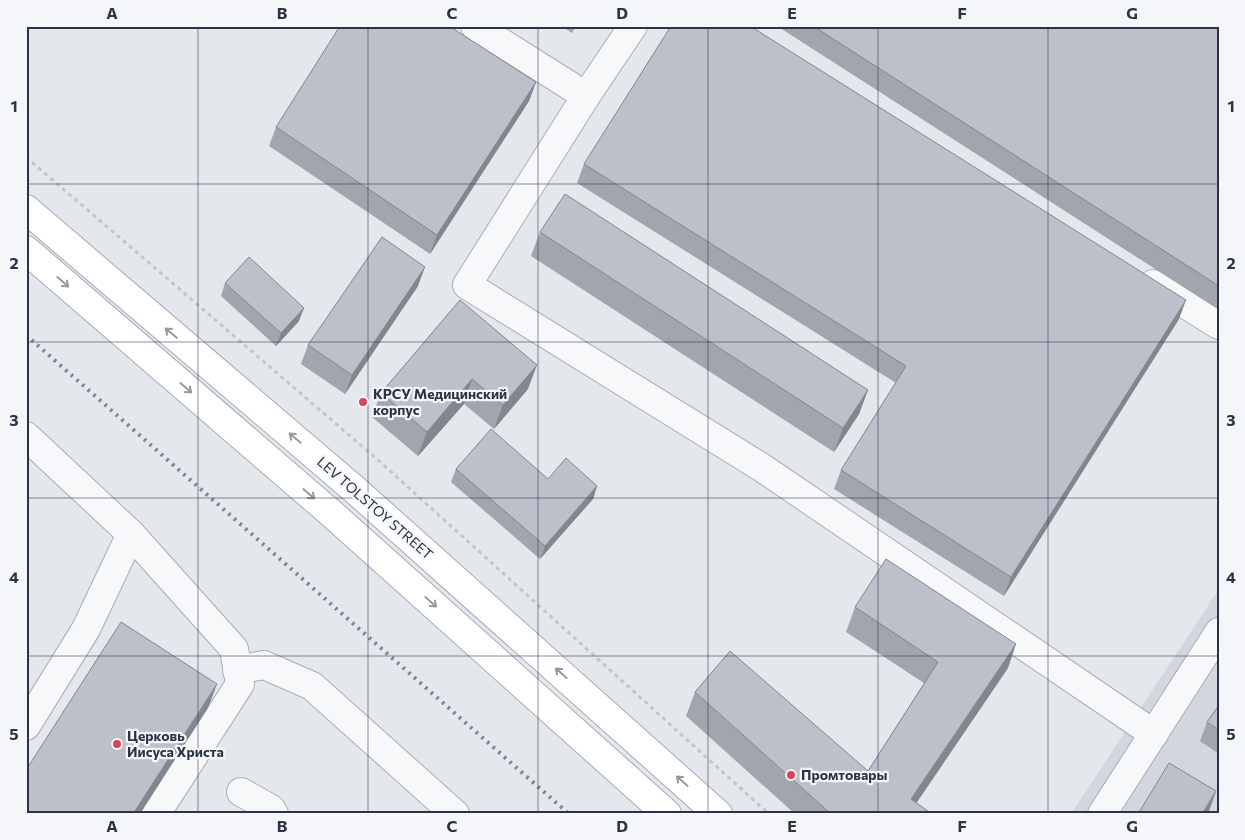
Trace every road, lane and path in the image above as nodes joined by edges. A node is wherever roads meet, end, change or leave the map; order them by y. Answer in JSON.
{"nodes":[{"id":1,"x":475,"y":26,"type":"edge"},
{"id":2,"x":633,"y":26,"type":"edge"},
{"id":3,"x":586,"y":96,"type":"junction"},
{"id":4,"x":26,"y":157,"type":"edge"},
{"id":5,"x":26,"y":209,"type":"edge"},
{"id":6,"x":26,"y":250,"type":"edge"},
{"id":7,"x":1134,"y":272,"type":"edge"},
{"id":8,"x":1219,"y":325,"type":"edge"},
{"id":9,"x":26,"y":436,"type":"edge"},
{"id":10,"x":131,"y":534,"type":"junction"},
{"id":11,"x":1219,"y":632,"type":"edge"},
{"id":12,"x":237,"y":670,"type":"junction"},
{"id":13,"x":26,"y":726,"type":"edge"},
{"id":14,"x":1154,"y":734,"type":"junction"},
{"id":15,"x":241,"y":792,"type":"dead end"},
{"id":16,"x":156,"y":814,"type":"edge"},
{"id":17,"x":274,"y":814,"type":"edge"},
{"id":18,"x":455,"y":814,"type":"edge"},
{"id":19,"x":667,"y":814,"type":"edge"},
{"id":20,"x":718,"y":814,"type":"edge"},
{"id":21,"x":769,"y":814,"type":"edge"},
{"id":22,"x":1102,"y":814,"type":"edge"}],
"edges":[{"from":1,"to":3,"type":"street"},
{"from":2,"to":3,"type":"street"},
{"from":3,"to":14,"type":"street"},
{"from":4,"to":21,"type":"path"},
{"from":20,"to":5,"type":"main road","name":"LEV TOLSTOY STREET","one_way":true},
{"from":6,"to":19,"type":"main road","one_way":true},
{"from":7,"to":8,"type":"street"},
{"from":9,"to":10,"type":"street"},
{"from":10,"to":12,"type":"street"},
{"from":10,"to":13,"type":"street"},
{"from":11,"to":14,"type":"street"},
{"from":12,"to":16,"type":"street"},
{"from":12,"to":18,"type":"street"},
{"from":14,"to":22,"type":"street"},
{"from":15,"to":17,"type":"street"}]}
